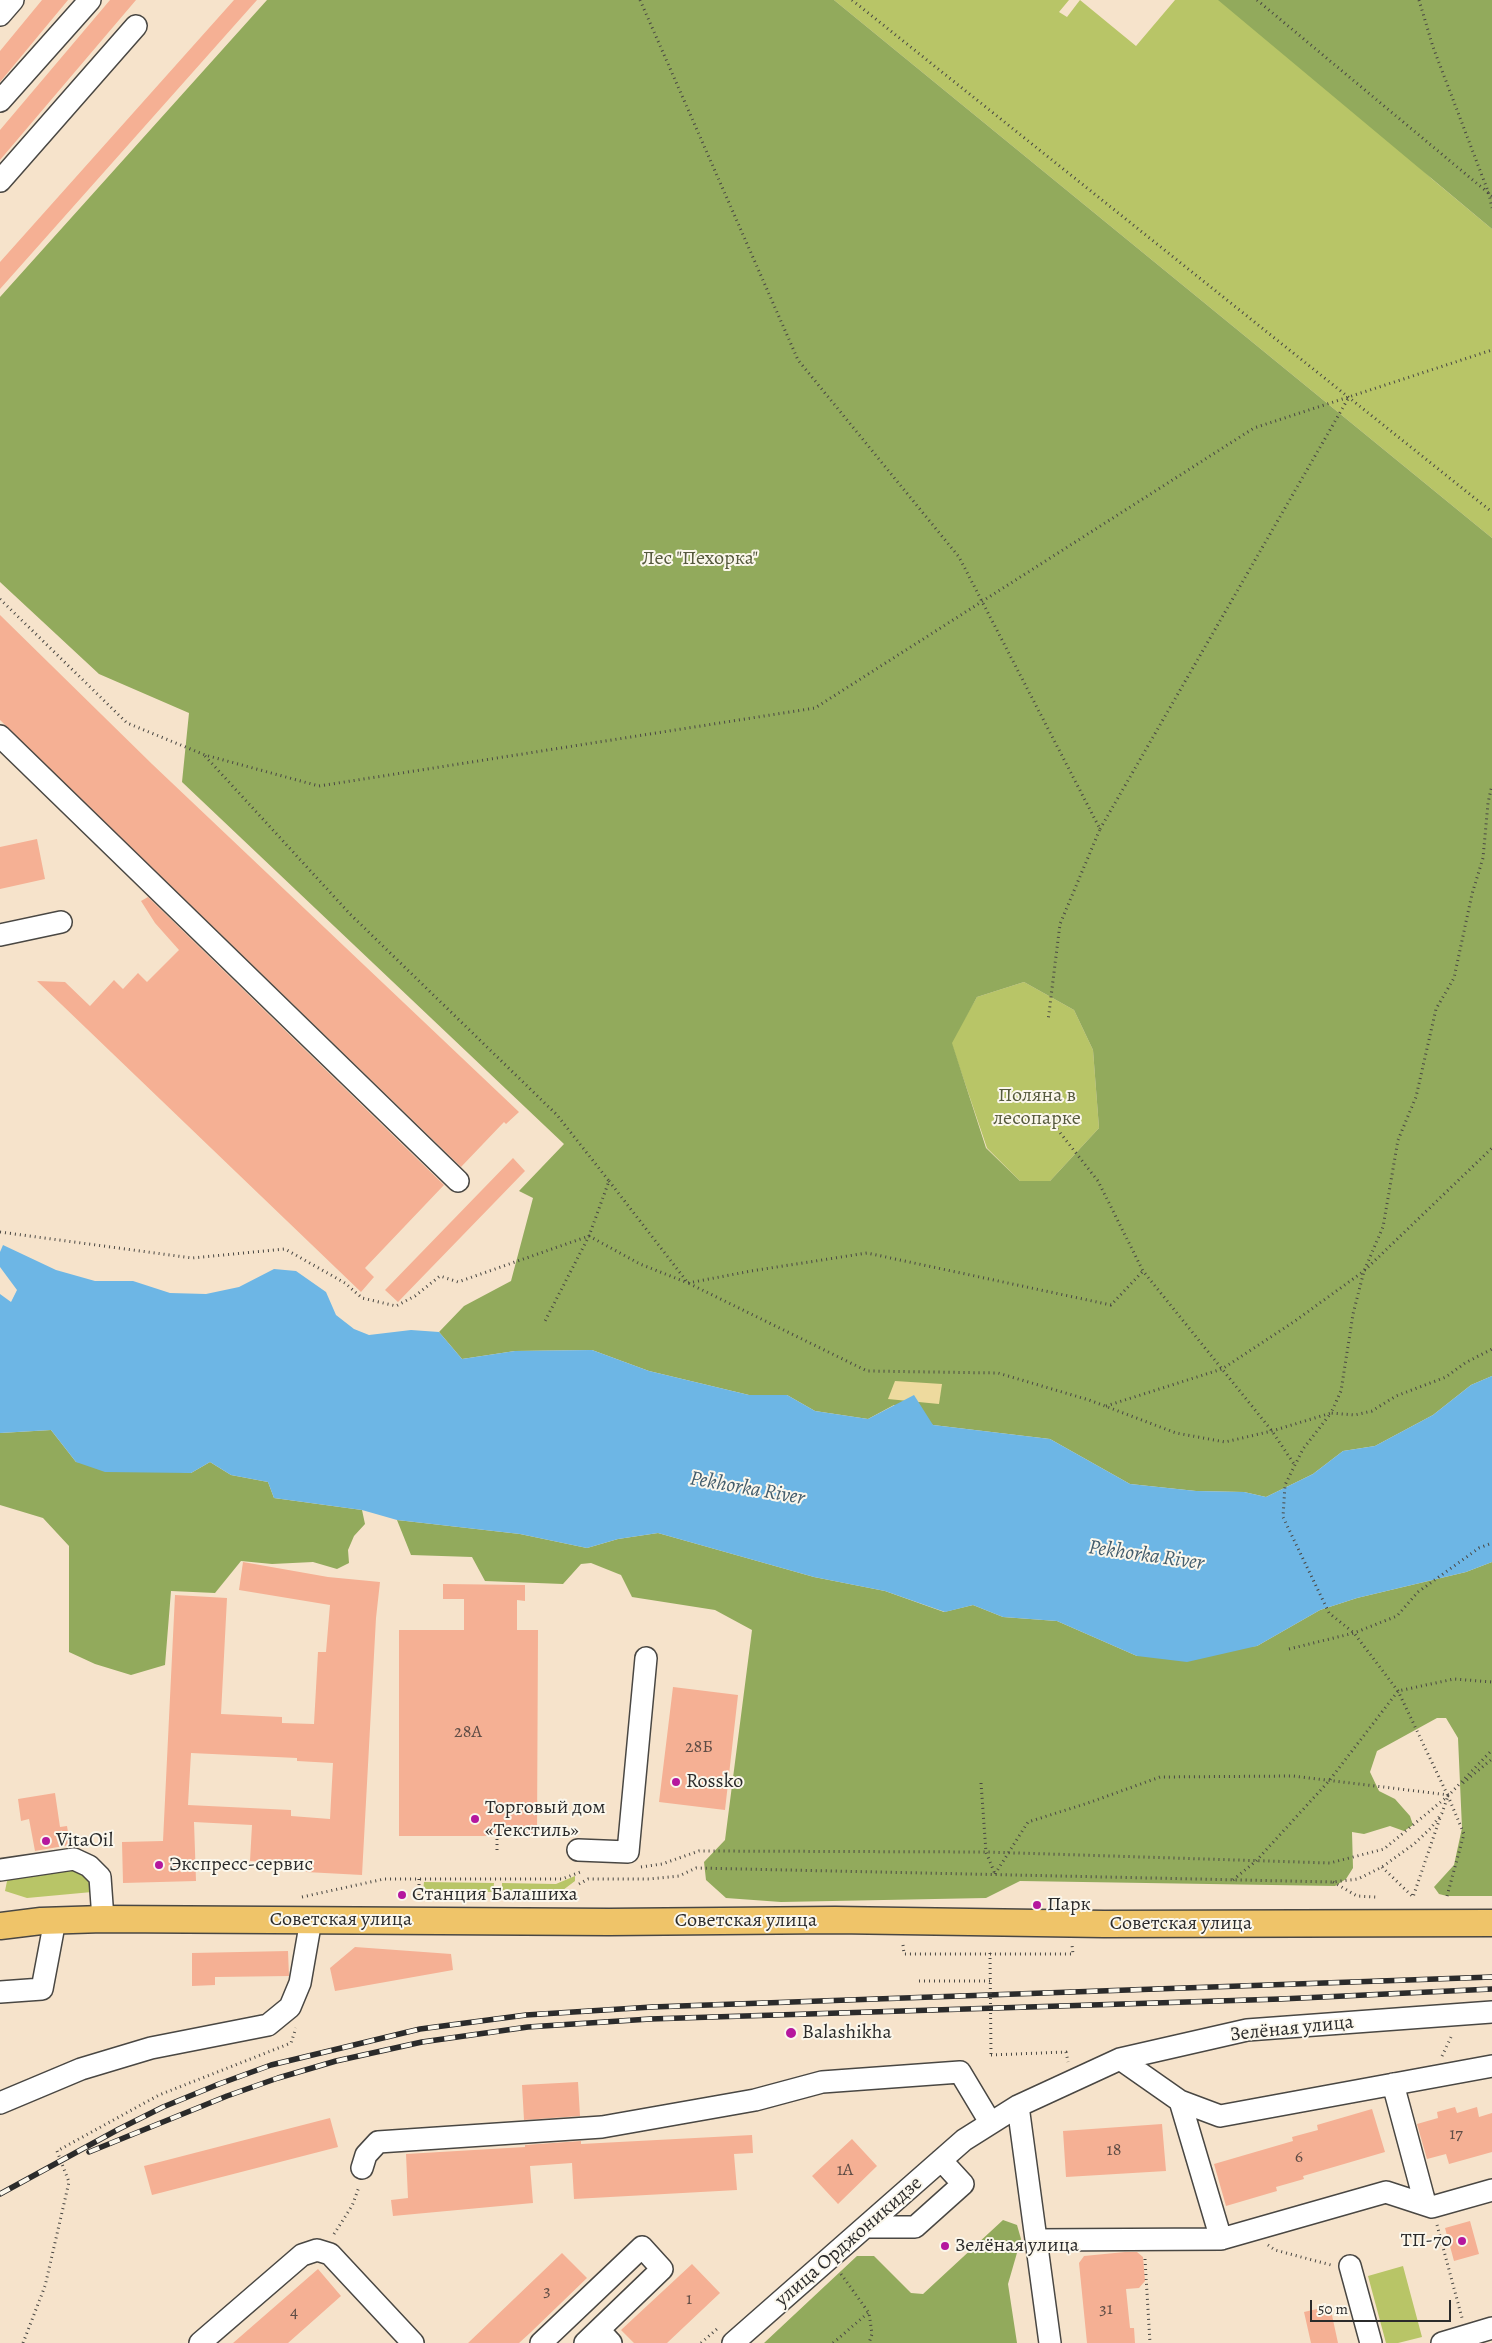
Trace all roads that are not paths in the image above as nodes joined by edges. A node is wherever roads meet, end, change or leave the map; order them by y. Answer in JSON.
{"nodes":[{"id":1,"x":13,"y":0,"type":"edge"},
{"id":2,"x":90,"y":0,"type":"edge"},
{"id":3,"x":0,"y":15,"type":"edge"},
{"id":4,"x":136,"y":26,"type":"dead end"},
{"id":5,"x":0,"y":101,"type":"edge"},
{"id":6,"x":0,"y":181,"type":"edge"},
{"id":7,"x":0,"y":736,"type":"edge"},
{"id":8,"x":61,"y":922,"type":"dead end"},
{"id":9,"x":0,"y":935,"type":"edge"},
{"id":10,"x":458,"y":1181,"type":"dead end"},
{"id":11,"x":646,"y":1658,"type":"dead end"},
{"id":12,"x":578,"y":1850,"type":"dead end"},
{"id":13,"x":0,"y":1870,"type":"edge"},
{"id":14,"x":103,"y":1919,"type":"junction"},
{"id":15,"x":55,"y":1920,"type":"junction"},
{"id":16,"x":311,"y":1920,"type":"junction"},
{"id":17,"x":1492,"y":1922,"type":"edge"},
{"id":18,"x":0,"y":1926,"type":"edge"},
{"id":19,"x":0,"y":1992,"type":"edge"},
{"id":20,"x":1492,"y":2012,"type":"edge"},
{"id":21,"x":1120,"y":2059,"type":"junction"},
{"id":22,"x":1492,"y":2066,"type":"edge"},
{"id":23,"x":1393,"y":2084,"type":"junction"},
{"id":24,"x":1180,"y":2101,"type":"junction"},
{"id":25,"x":0,"y":2102,"type":"edge"},
{"id":26,"x":1018,"y":2106,"type":"junction"},
{"id":27,"x":990,"y":2122,"type":"junction"},
{"id":28,"x":964,"y":2140,"type":"joint"},
{"id":29,"x":941,"y":2160,"type":"junction"},
{"id":30,"x":362,"y":2168,"type":"road end"},
{"id":31,"x":1492,"y":2190,"type":"edge"},
{"id":32,"x":1429,"y":2205,"type":"junction"},
{"id":33,"x":865,"y":2227,"type":"junction"},
{"id":34,"x":1221,"y":2238,"type":"junction"},
{"id":35,"x":1036,"y":2240,"type":"junction"},
{"id":36,"x":1350,"y":2266,"type":"road end"},
{"id":37,"x":1492,"y":2328,"type":"edge"},
{"id":38,"x":598,"y":2339,"type":"edge"},
{"id":39,"x":200,"y":2343,"type":"edge"},
{"id":40,"x":413,"y":2343,"type":"edge"},
{"id":41,"x":541,"y":2343,"type":"edge"},
{"id":42,"x":733,"y":2343,"type":"edge"},
{"id":43,"x":1050,"y":2343,"type":"edge"},
{"id":44,"x":1372,"y":2343,"type":"edge"},
{"id":45,"x":1442,"y":2343,"type":"edge"}],
"edges":[{"from":1,"to":3,"type":"street"},
{"from":2,"to":5,"type":"street"},
{"from":4,"to":6,"type":"street"},
{"from":7,"to":10,"type":"street"},
{"from":8,"to":9,"type":"street"},
{"from":11,"to":12,"type":"street"},
{"from":13,"to":14,"type":"street"},
{"from":14,"to":15,"type":"main road","name":"Советская улица"},
{"from":14,"to":16,"type":"main road","name":"Советская улица"},
{"from":15,"to":18,"type":"main road","name":"Советская улица"},
{"from":15,"to":19,"type":"street"},
{"from":16,"to":17,"type":"main road","name":"Советская улица"},
{"from":16,"to":25,"type":"street"},
{"from":20,"to":21,"type":"street","name":"Зелёная улица"},
{"from":21,"to":24,"type":"street"},
{"from":21,"to":26,"type":"street","name":"Зелёная улица"},
{"from":22,"to":23,"type":"street"},
{"from":23,"to":24,"type":"street"},
{"from":23,"to":32,"type":"street"},
{"from":24,"to":34,"type":"street"},
{"from":26,"to":27,"type":"street","name":"Зелёная улица"},
{"from":26,"to":35,"type":"street"},
{"from":27,"to":28,"type":"street","name":"Зелёная улица"},
{"from":27,"to":30,"type":"street"},
{"from":28,"to":29,"type":"street","name":"улица Орджоникидзе"},
{"from":29,"to":33,"type":"street","name":"улица Орджоникидзе"},
{"from":29,"to":33,"type":"street"},
{"from":31,"to":32,"type":"street"},
{"from":32,"to":34,"type":"street"},
{"from":33,"to":42,"type":"street","name":"улица Орджоникидзе"},
{"from":34,"to":35,"type":"street"},
{"from":35,"to":43,"type":"street"},
{"from":36,"to":44,"type":"street"},
{"from":37,"to":45,"type":"street"},
{"from":38,"to":41,"type":"street"},
{"from":39,"to":40,"type":"street"}]}
